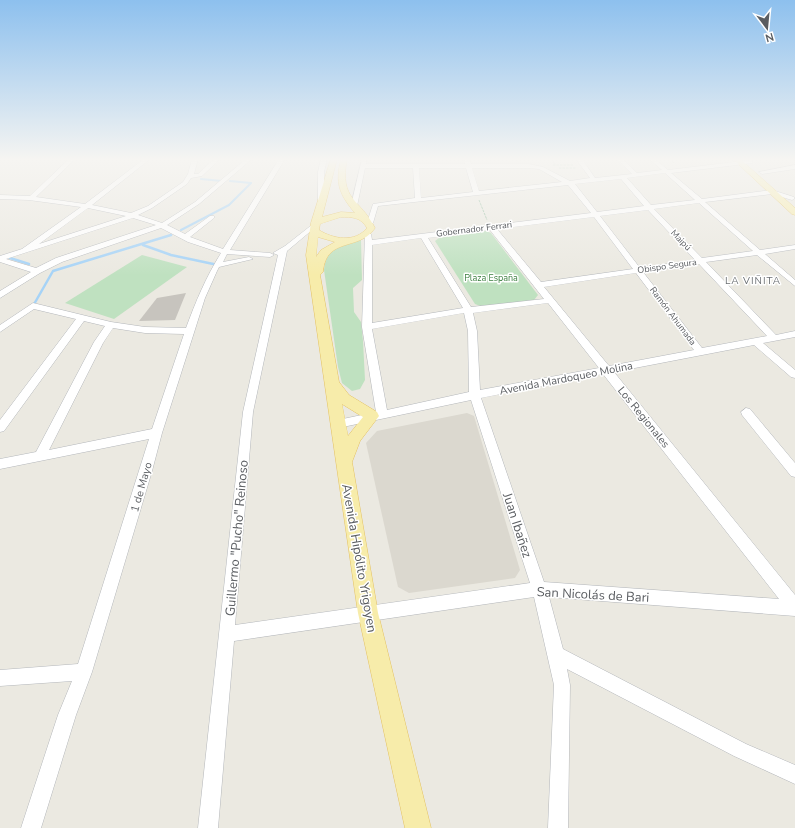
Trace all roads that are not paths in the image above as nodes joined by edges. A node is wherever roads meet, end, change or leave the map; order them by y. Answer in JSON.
{"nodes":[{"id":1,"x":20,"y":198,"type":"edge"},
{"id":2,"x":32,"y":198,"type":"joint"},
{"id":3,"x":98,"y":198,"type":"edge"},
{"id":4,"x":165,"y":198,"type":"edge"},
{"id":5,"x":205,"y":198,"type":"edge"},
{"id":6,"x":259,"y":198,"type":"edge"},
{"id":7,"x":350,"y":198,"type":"edge"},
{"id":8,"x":356,"y":198,"type":"edge"},
{"id":9,"x":438,"y":198,"type":"edge"},
{"id":10,"x":583,"y":198,"type":"edge"},
{"id":11,"x":642,"y":198,"type":"edge"},
{"id":12,"x":695,"y":198,"type":"edge"},
{"id":13,"x":726,"y":198,"type":"edge"},
{"id":14,"x":778,"y":198,"type":"edge"},
{"id":15,"x":321,"y":200,"type":"edge"},
{"id":16,"x":418,"y":200,"type":"joint"},
{"id":17,"x":699,"y":201,"type":"junction"},
{"id":18,"x":88,"y":206,"type":"junction"},
{"id":19,"x":354,"y":206,"type":"junction"},
{"id":20,"x":650,"y":207,"type":"junction"},
{"id":21,"x":795,"y":212,"type":"edge"},
{"id":22,"x":596,"y":213,"type":"junction"},
{"id":23,"x":136,"y":215,"type":"junction"},
{"id":24,"x":212,"y":217,"type":"dead end"},
{"id":25,"x":368,"y":221,"type":"junction"},
{"id":26,"x":163,"y":225,"type":"junction"},
{"id":27,"x":315,"y":226,"type":"junction"},
{"id":28,"x":492,"y":227,"type":"junction"},
{"id":29,"x":368,"y":233,"type":"junction"},
{"id":30,"x":423,"y":235,"type":"junction"},
{"id":31,"x":185,"y":237,"type":"junction"},
{"id":32,"x":350,"y":240,"type":"junction"},
{"id":33,"x":368,"y":243,"type":"junction"},
{"id":34,"x":795,"y":247,"type":"edge"},
{"id":35,"x":24,"y":251,"type":"junction"},
{"id":36,"x":226,"y":252,"type":"junction"},
{"id":37,"x":276,"y":253,"type":"junction"},
{"id":38,"x":759,"y":253,"type":"junction"},
{"id":39,"x":0,"y":259,"type":"edge"},
{"id":40,"x":701,"y":261,"type":"junction"},
{"id":41,"x":218,"y":265,"type":"junction"},
{"id":42,"x":638,"y":270,"type":"junction"},
{"id":43,"x":37,"y":271,"type":"junction"},
{"id":44,"x":317,"y":284,"type":"junction"},
{"id":45,"x":539,"y":284,"type":"junction"},
{"id":46,"x":795,"y":284,"type":"edge"},
{"id":47,"x":0,"y":295,"type":"edge"},
{"id":48,"x":552,"y":300,"type":"junction"},
{"id":49,"x":468,"y":310,"type":"junction"},
{"id":50,"x":82,"y":318,"type":"junction"},
{"id":51,"x":112,"y":325,"type":"junction"},
{"id":52,"x":367,"y":327,"type":"junction"},
{"id":53,"x":0,"y":329,"type":"edge"},
{"id":54,"x":189,"y":330,"type":"junction"},
{"id":55,"x":795,"y":334,"type":"edge"},
{"id":56,"x":774,"y":338,"type":"junction"},
{"id":57,"x":756,"y":342,"type":"junction"},
{"id":58,"x":700,"y":352,"type":"junction"},
{"id":59,"x":606,"y":370,"type":"junction"},
{"id":60,"x":795,"y":375,"type":"edge"},
{"id":61,"x":332,"y":384,"type":"junction"},
{"id":62,"x":475,"y":395,"type":"junction"},
{"id":63,"x":746,"y":412,"type":"dead end"},
{"id":64,"x":377,"y":415,"type":"junction"},
{"id":65,"x":338,"y":424,"type":"junction"},
{"id":66,"x":0,"y":428,"type":"edge"},
{"id":67,"x":156,"y":432,"type":"junction"},
{"id":68,"x":40,"y":455,"type":"junction"},
{"id":69,"x":0,"y":464,"type":"edge"},
{"id":70,"x":344,"y":467,"type":"junction"},
{"id":71,"x":795,"y":472,"type":"edge"},
{"id":72,"x":539,"y":589,"type":"junction"},
{"id":73,"x":795,"y":607,"type":"edge"},
{"id":74,"x":368,"y":613,"type":"junction"},
{"id":75,"x":228,"y":634,"type":"junction"},
{"id":76,"x":556,"y":654,"type":"junction"},
{"id":77,"x":84,"y":672,"type":"junction"},
{"id":78,"x":0,"y":678,"type":"edge"},
{"id":79,"x":795,"y":775,"type":"edge"},
{"id":80,"x":31,"y":828,"type":"edge"},
{"id":81,"x":208,"y":828,"type":"edge"},
{"id":82,"x":418,"y":828,"type":"edge"},
{"id":83,"x":558,"y":828,"type":"edge"}],
"edges":[{"from":1,"to":2,"type":"street"},
{"from":2,"to":18,"type":"street"},
{"from":3,"to":18,"type":"street"},
{"from":4,"to":23,"type":"street"},
{"from":5,"to":26,"type":"street"},
{"from":6,"to":36,"type":"street","name":"1 de Mayo"},
{"from":7,"to":19,"type":"main road"},
{"from":8,"to":19,"type":"street"},
{"from":9,"to":16,"type":"street"},
{"from":10,"to":22,"type":"street","name":"Ramón Ahumada"},
{"from":11,"to":20,"type":"street","name":"Maipú"},
{"from":12,"to":17,"type":"street"},
{"from":13,"to":17,"type":"street","name":"Gobernador Ferrari"},
{"from":14,"to":21,"type":"main road"},
{"from":15,"to":27,"type":"main road","name":"Avenida Hipólito Yrigoyen"},
{"from":16,"to":25,"type":"street"},
{"from":17,"to":20,"type":"street","name":"Gobernador Ferrari"},
{"from":17,"to":38,"type":"street"},
{"from":18,"to":23,"type":"street"},
{"from":18,"to":35,"type":"street"},
{"from":19,"to":25,"type":"main road"},
{"from":20,"to":22,"type":"street","name":"Gobernador Ferrari"},
{"from":20,"to":40,"type":"street","name":"Maipú"},
{"from":22,"to":28,"type":"street","name":"Gobernador Ferrari"},
{"from":22,"to":42,"type":"street","name":"Ramón Ahumada"},
{"from":23,"to":26,"type":"street"},
{"from":23,"to":35,"type":"street"},
{"from":24,"to":31,"type":"street"},
{"from":25,"to":27,"type":"main road"},
{"from":25,"to":29,"type":"main road"},
{"from":26,"to":31,"type":"street"},
{"from":26,"to":43,"type":"street"},
{"from":27,"to":32,"type":"main road"},
{"from":27,"to":37,"type":"street"},
{"from":27,"to":44,"type":"main road","name":"Avenida Hipólito Yrigoyen"},
{"from":28,"to":30,"type":"street","name":"Gobernador Ferrari"},
{"from":28,"to":45,"type":"street","name":"Los Regionales"},
{"from":29,"to":32,"type":"main road"},
{"from":29,"to":33,"type":"street"},
{"from":30,"to":33,"type":"street","name":"Gobernador Ferrari"},
{"from":30,"to":49,"type":"street","name":"Juan Ibañez"},
{"from":31,"to":36,"type":"street"},
{"from":32,"to":44,"type":"main road","name":"Avenida Hipólito Yrigoyen"},
{"from":33,"to":52,"type":"street"},
{"from":34,"to":38,"type":"street","name":"Obispo Segura"},
{"from":35,"to":39,"type":"street"},
{"from":36,"to":37,"type":"street"},
{"from":36,"to":41,"type":"street","name":"1 de Mayo"},
{"from":37,"to":41,"type":"street"},
{"from":37,"to":75,"type":"street","name":"Guillermo \"Pucho\" Reinoso"},
{"from":38,"to":40,"type":"street","name":"Obispo Segura"},
{"from":38,"to":46,"type":"street"},
{"from":39,"to":43,"type":"street"},
{"from":40,"to":42,"type":"street","name":"Obispo Segura"},
{"from":40,"to":56,"type":"street","name":"Maipú"},
{"from":41,"to":54,"type":"street","name":"1 de Mayo"},
{"from":42,"to":45,"type":"street","name":"Obispo Segura"},
{"from":42,"to":58,"type":"street","name":"Ramón Ahumada"},
{"from":43,"to":47,"type":"street"},
{"from":44,"to":61,"type":"main road","name":"Avenida Hipólito Yrigoyen"},
{"from":45,"to":48,"type":"street","name":"Los Regionales"},
{"from":48,"to":49,"type":"street"},
{"from":48,"to":59,"type":"street","name":"Los Regionales"},
{"from":49,"to":52,"type":"street"},
{"from":49,"to":62,"type":"street","name":"Juan Ibañez"},
{"from":50,"to":51,"type":"street"},
{"from":50,"to":53,"type":"street"},
{"from":50,"to":66,"type":"street"},
{"from":51,"to":54,"type":"street"},
{"from":51,"to":68,"type":"street"},
{"from":52,"to":64,"type":"street"},
{"from":54,"to":67,"type":"street","name":"1 de Mayo"},
{"from":55,"to":56,"type":"street","name":"Avenida Mardoqueo Molina"},
{"from":56,"to":57,"type":"street","name":"Avenida Mardoqueo Molina"},
{"from":57,"to":58,"type":"street","name":"Avenida Mardoqueo Molina"},
{"from":57,"to":60,"type":"street"},
{"from":58,"to":59,"type":"street","name":"Avenida Mardoqueo Molina"},
{"from":59,"to":62,"type":"street","name":"Avenida Mardoqueo Molina"},
{"from":59,"to":73,"type":"street","name":"Los Regionales"},
{"from":61,"to":64,"type":"main road"},
{"from":61,"to":65,"type":"main road","name":"Avenida Hipólito Yrigoyen"},
{"from":62,"to":64,"type":"street","name":"Avenida Mardoqueo Molina"},
{"from":62,"to":72,"type":"street","name":"Juan Ibañez"},
{"from":63,"to":71,"type":"street"},
{"from":64,"to":65,"type":"street","name":"Avenida Mardoqueo Molina"},
{"from":64,"to":70,"type":"main road"},
{"from":65,"to":70,"type":"main road","name":"Avenida Hipólito Yrigoyen"},
{"from":67,"to":68,"type":"street"},
{"from":67,"to":77,"type":"street","name":"1 de Mayo"},
{"from":68,"to":69,"type":"street"},
{"from":70,"to":74,"type":"main road","name":"Avenida Hipólito Yrigoyen"},
{"from":72,"to":73,"type":"street","name":"San Nicolás de Bari"},
{"from":72,"to":74,"type":"street","name":"San Nicolás de Bari"},
{"from":72,"to":76,"type":"street","name":"Juan Ibañez"},
{"from":74,"to":75,"type":"street","name":"San Nicolás de Bari"},
{"from":74,"to":82,"type":"main road","name":"Avenida Hipólito Yrigoyen"},
{"from":75,"to":81,"type":"street","name":"Guillermo \"Pucho\" Reinoso"},
{"from":76,"to":79,"type":"street"},
{"from":76,"to":83,"type":"street","name":"Juan Ibañez"},
{"from":77,"to":78,"type":"street"},
{"from":77,"to":80,"type":"street","name":"1 de Mayo"}]}
